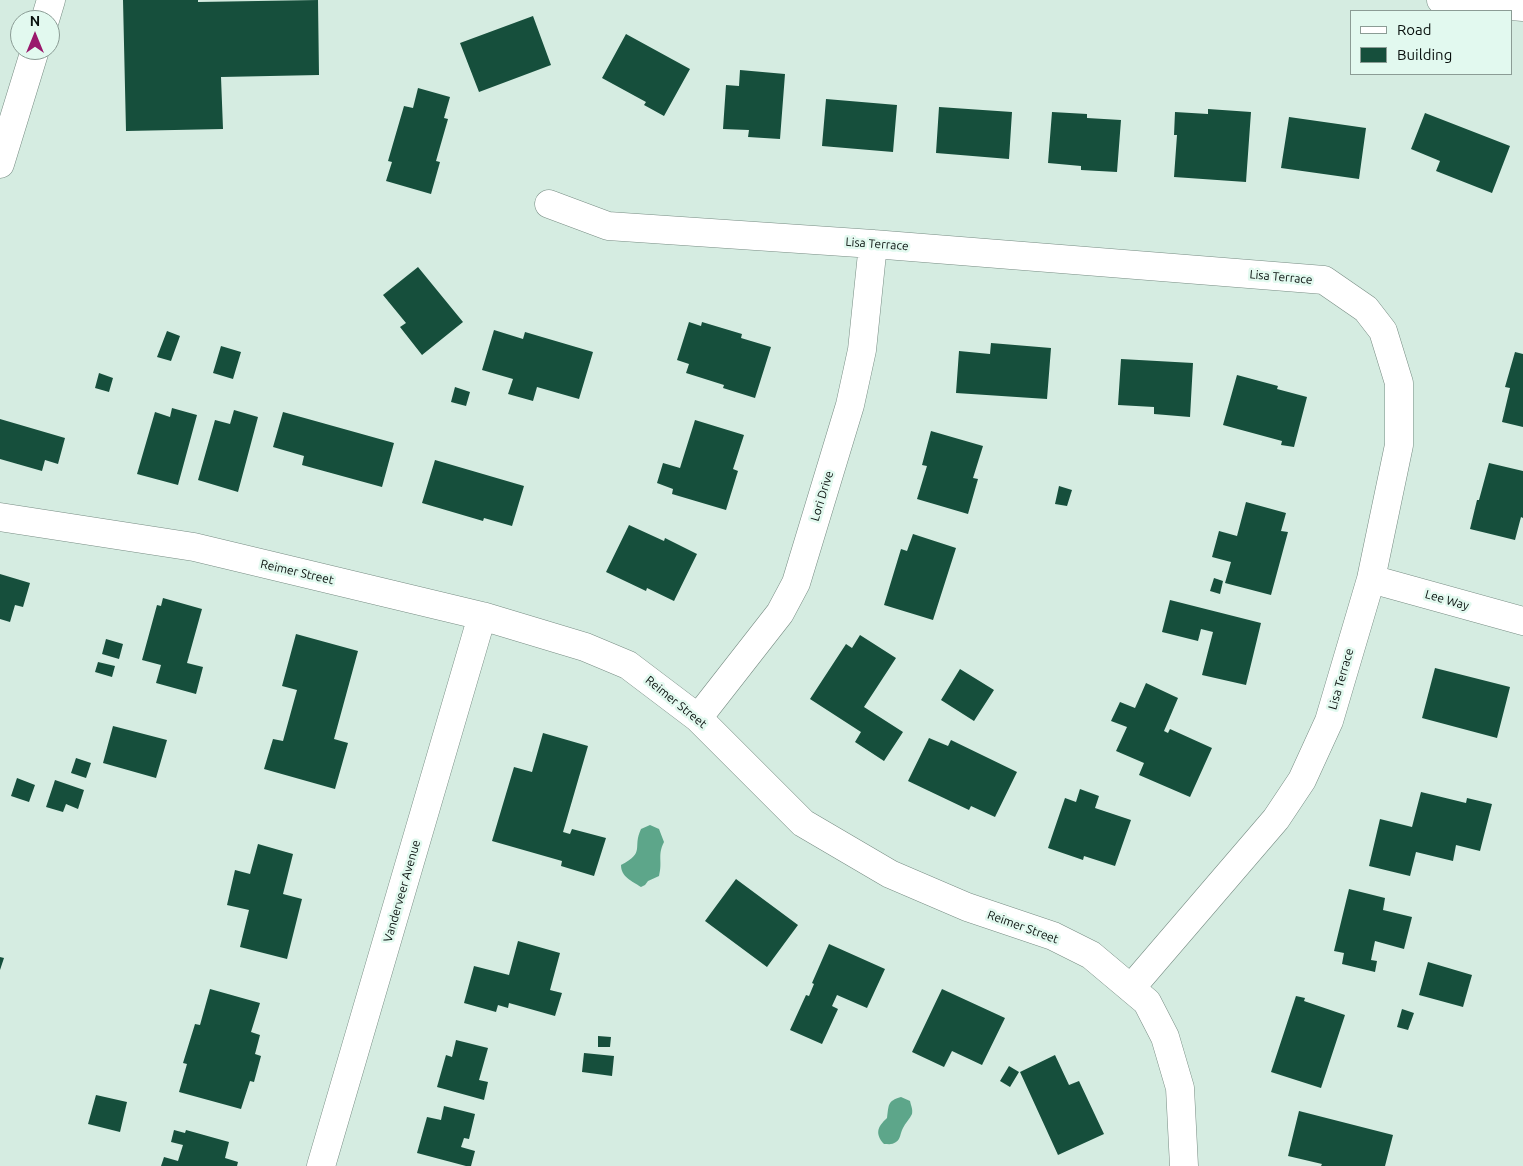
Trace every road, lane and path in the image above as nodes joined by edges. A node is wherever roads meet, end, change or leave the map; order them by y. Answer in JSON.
{"nodes":[{"id":1,"x":1441,"y":0,"type":"edge"},
{"id":2,"x":1523,"y":7,"type":"edge"},
{"id":3,"x":32,"y":60,"type":"edge"},
{"id":4,"x":0,"y":164,"type":"edge"},
{"id":5,"x":549,"y":204,"type":"dead end"},
{"id":6,"x":873,"y":244,"type":"junction"},
{"id":7,"x":0,"y":517,"type":"edge"},
{"id":8,"x":1371,"y":579,"type":"junction"},
{"id":9,"x":482,"y":616,"type":"junction"},
{"id":10,"x":1523,"y":621,"type":"edge"},
{"id":11,"x":698,"y":718,"type":"junction"},
{"id":12,"x":1131,"y":988,"type":"junction"},
{"id":13,"x":321,"y":1166,"type":"edge"},
{"id":14,"x":1184,"y":1166,"type":"edge"}],
"edges":[{"from":1,"to":2,"type":"street"},
{"from":3,"to":4,"type":"street"},
{"from":5,"to":6,"type":"street","name":"Lisa Terrace"},
{"from":6,"to":8,"type":"street","name":"Lisa Terrace"},
{"from":6,"to":11,"type":"street","name":"Lori Drive"},
{"from":7,"to":9,"type":"street","name":"Reimer Street"},
{"from":8,"to":10,"type":"street","name":"Lee Way"},
{"from":8,"to":12,"type":"street","name":"Lisa Terrace"},
{"from":9,"to":11,"type":"street","name":"Reimer Street"},
{"from":9,"to":13,"type":"street","name":"Vanderveer Avenue"},
{"from":11,"to":12,"type":"street","name":"Reimer Street"},
{"from":12,"to":14,"type":"street","name":"Reimer Street"}]}
